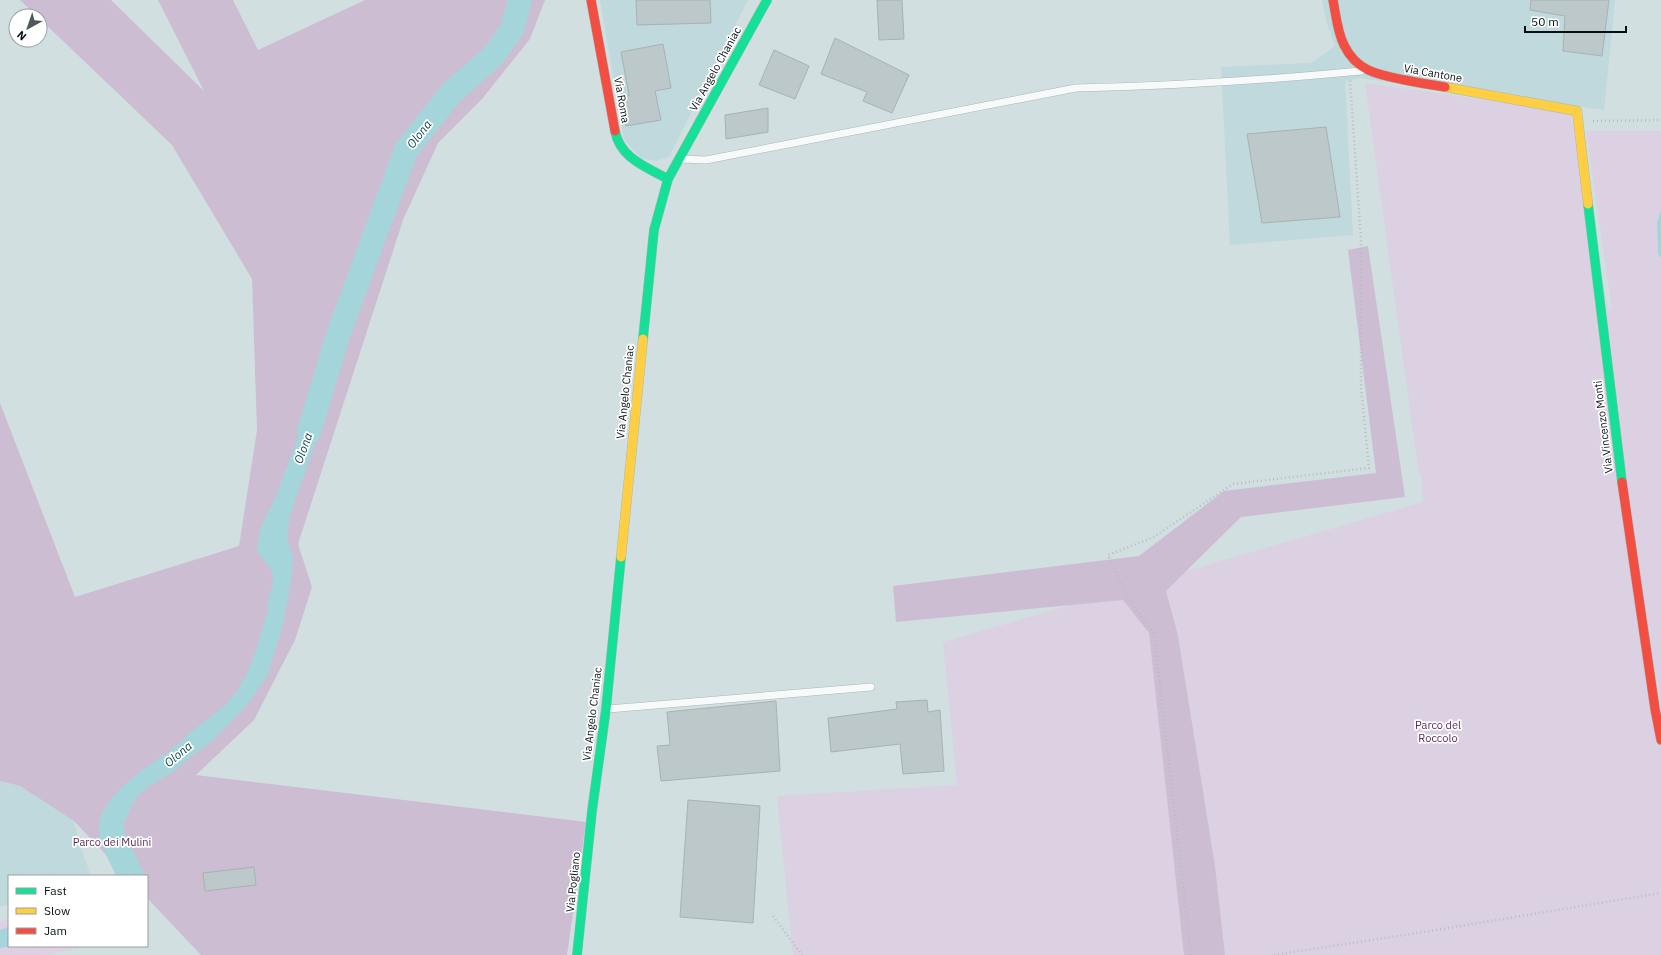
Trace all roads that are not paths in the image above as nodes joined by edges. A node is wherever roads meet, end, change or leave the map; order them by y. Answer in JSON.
{"nodes":[{"id":1,"x":591,"y":0,"type":"edge"},
{"id":2,"x":767,"y":0,"type":"edge"},
{"id":3,"x":1333,"y":0,"type":"edge"},
{"id":4,"x":1366,"y":70,"type":"junction"},
{"id":5,"x":1577,"y":111,"type":"joint"},
{"id":6,"x":679,"y":158,"type":"junction"},
{"id":7,"x":668,"y":179,"type":"junction"},
{"id":8,"x":870,"y":687,"type":"dead end"},
{"id":9,"x":606,"y":709,"type":"junction"},
{"id":10,"x":1661,"y":740,"type":"edge"},
{"id":11,"x":592,"y":811,"type":"joint"},
{"id":12,"x":577,"y":955,"type":"edge"}],
"edges":[{"from":1,"to":7,"type":"street","name":"Via Roma"},
{"from":2,"to":6,"type":"street","name":"Via Angelo Chaniac"},
{"from":3,"to":4,"type":"street","name":"Via Cantone"},
{"from":4,"to":5,"type":"street","name":"Via Cantone"},
{"from":4,"to":6,"type":"lane"},
{"from":5,"to":10,"type":"street","name":"Via Vincenzo Monti"},
{"from":6,"to":7,"type":"street","name":"Via Angelo Chaniac"},
{"from":7,"to":9,"type":"street","name":"Via Angelo Chaniac"},
{"from":8,"to":9,"type":"lane"},
{"from":9,"to":11,"type":"street","name":"Via Angelo Chaniac"},
{"from":11,"to":12,"type":"street","name":"Via Pogliano"}]}
